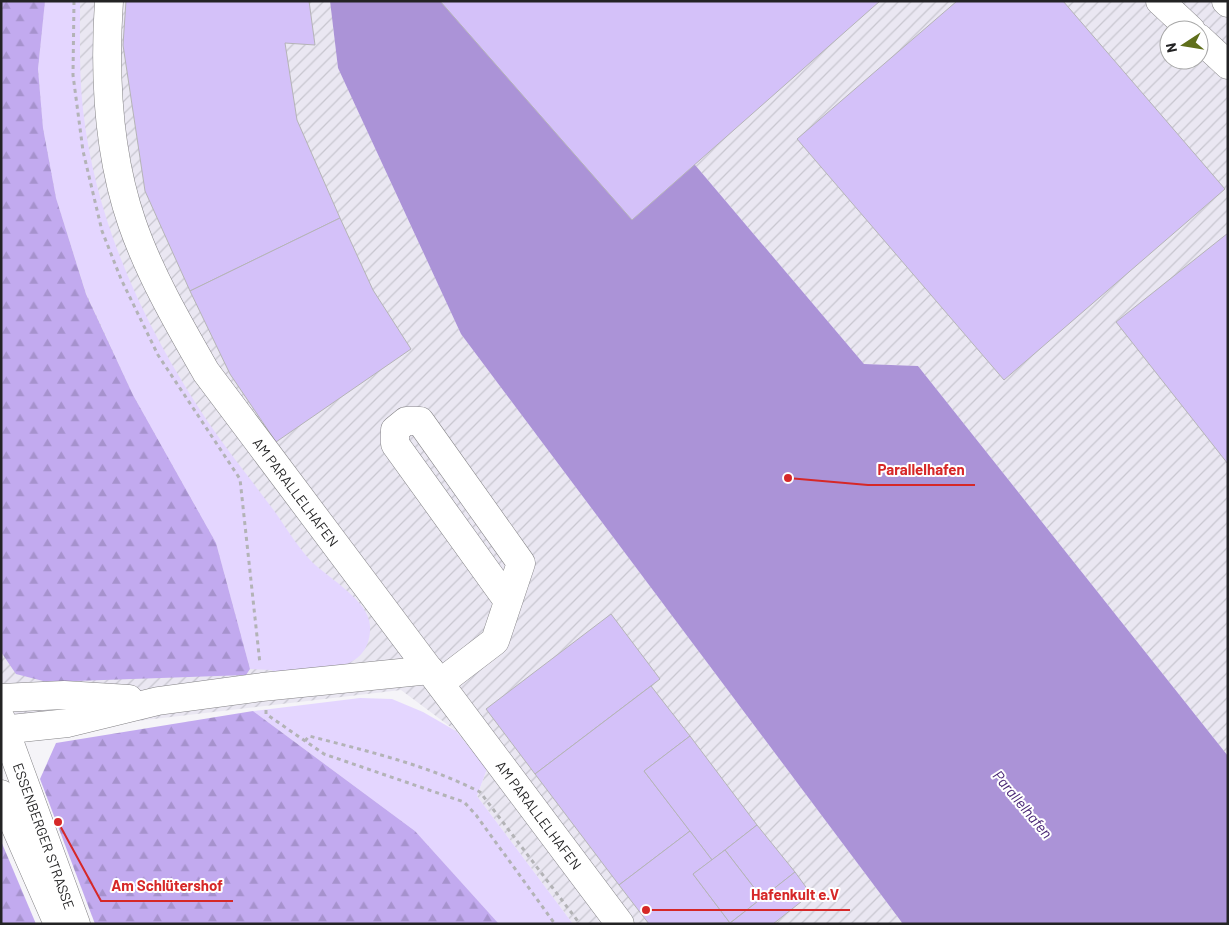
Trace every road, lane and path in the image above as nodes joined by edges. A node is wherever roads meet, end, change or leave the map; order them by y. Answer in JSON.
{"nodes":[{"id":1,"x":109,"y":1,"type":"edge"},
{"id":2,"x":1160,"y":1,"type":"edge"},
{"id":3,"x":1180,"y":20,"type":"edge"},
{"id":4,"x":1209,"y":47,"type":"edge"},
{"id":5,"x":1228,"y":65,"type":"edge"},
{"id":6,"x":508,"y":601,"type":"junction"},
{"id":7,"x":435,"y":677,"type":"junction"},
{"id":8,"x":262,"y":687,"type":"junction"},
{"id":9,"x":1,"y":698,"type":"edge"},
{"id":10,"x":158,"y":701,"type":"junction"},
{"id":11,"x":3,"y":726,"type":"edge"},
{"id":12,"x":305,"y":741,"type":"junction"},
{"id":13,"x":1,"y":794,"type":"edge"},
{"id":14,"x":58,"y":924,"type":"edge"},
{"id":15,"x":76,"y":924,"type":"edge"},
{"id":16,"x":555,"y":924,"type":"edge"},
{"id":17,"x":580,"y":924,"type":"edge"},
{"id":18,"x":620,"y":924,"type":"edge"}],
"edges":[{"from":1,"to":7,"type":"street","name":"AM PARALLELHAFEN"},
{"from":2,"to":3,"type":"street"},
{"from":4,"to":5,"type":"street"},
{"from":6,"to":6,"type":"street"},
{"from":6,"to":7,"type":"street"},
{"from":7,"to":8,"type":"street"},
{"from":7,"to":18,"type":"street","name":"AM PARALLELHAFEN"},
{"from":8,"to":10,"type":"street"},
{"from":8,"to":12,"type":"path"},
{"from":9,"to":10,"type":"street"},
{"from":10,"to":11,"type":"street"},
{"from":11,"to":15,"type":"street","name":"ESSENBERGER STRASSE"},
{"from":12,"to":16,"type":"path"},
{"from":12,"to":17,"type":"path"},
{"from":13,"to":14,"type":"street","name":"ESSENBERGER STRASSE"}]}
